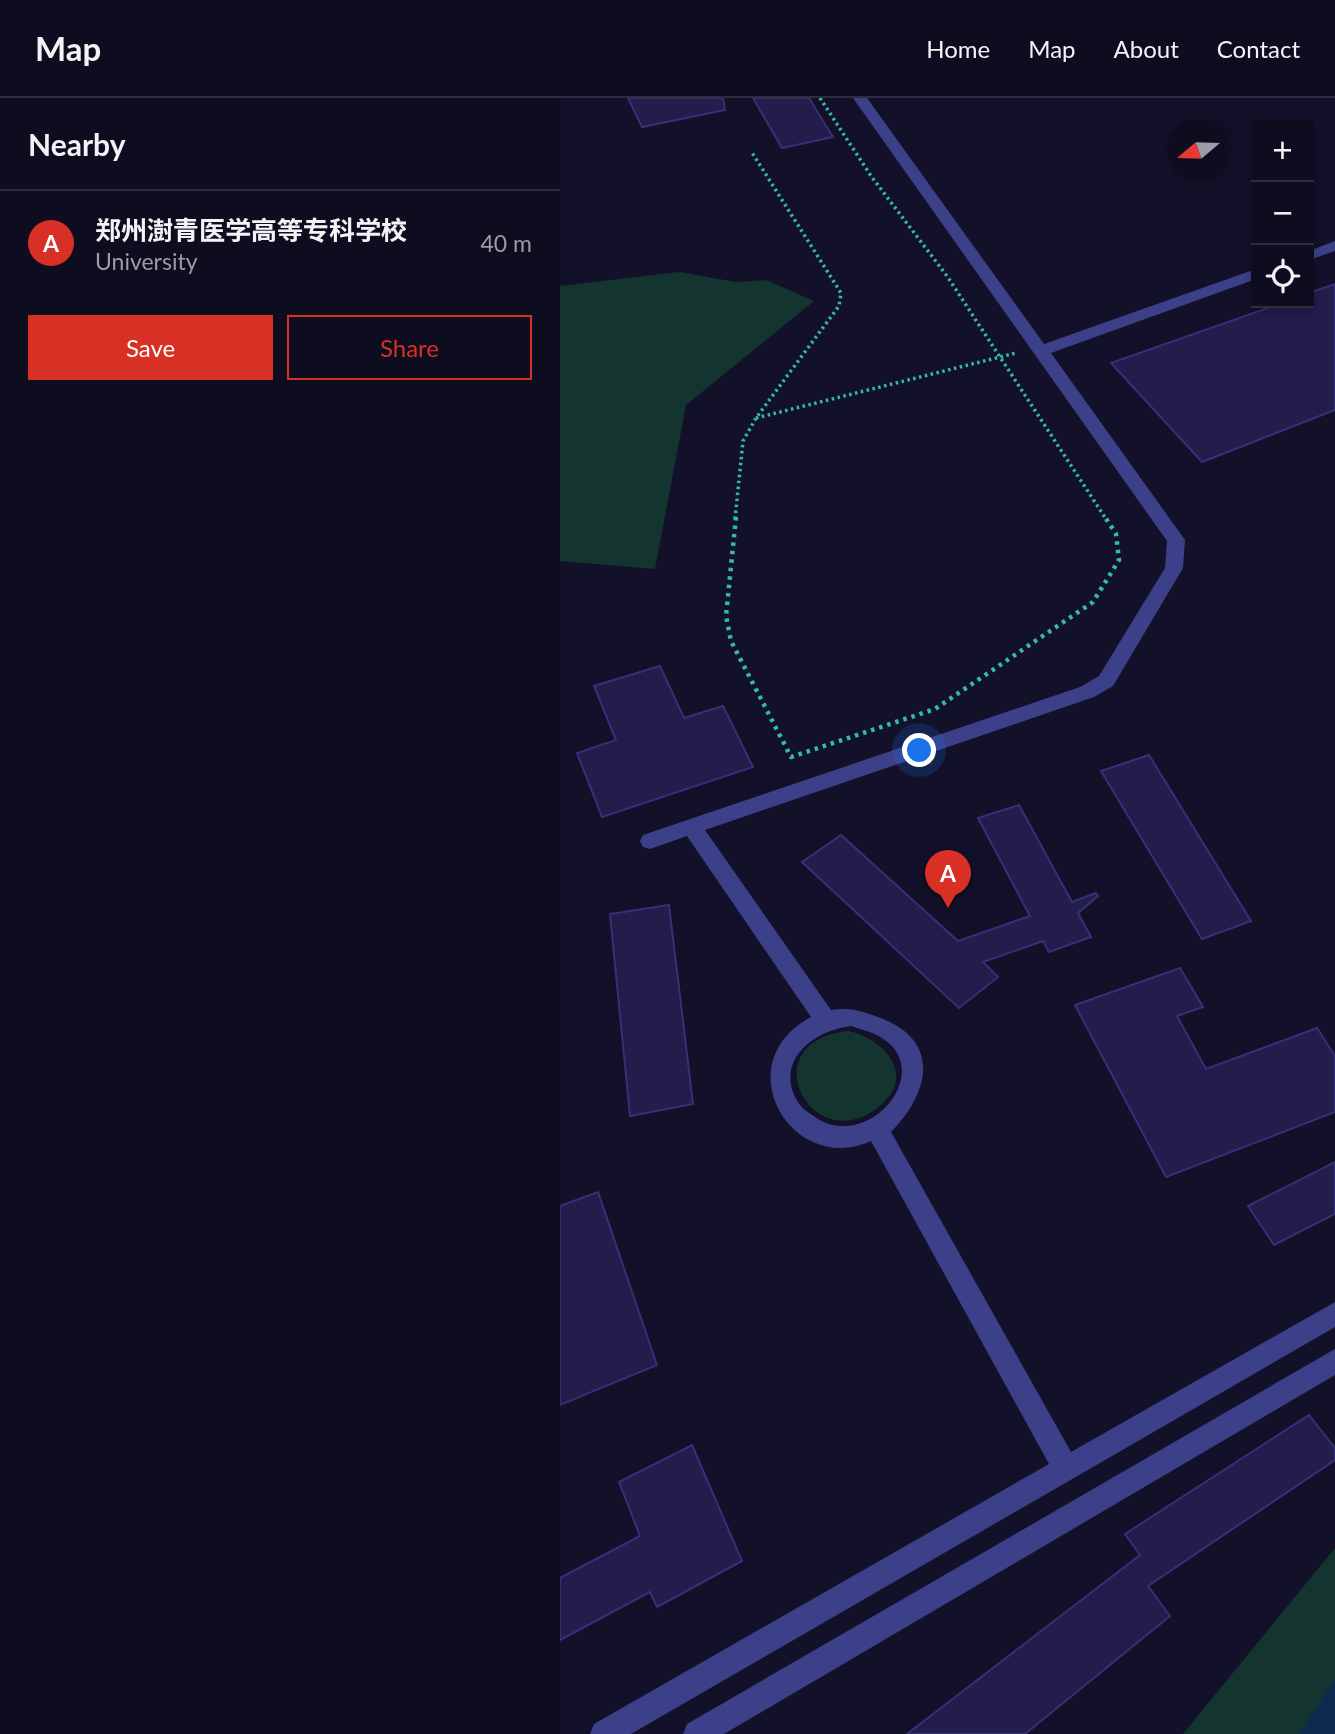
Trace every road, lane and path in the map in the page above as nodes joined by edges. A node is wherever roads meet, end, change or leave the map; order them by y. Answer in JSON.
{"nodes":[{"id":1,"x":820,"y":98,"type":"edge"},
{"id":2,"x":860,"y":98,"type":"edge"},
{"id":3,"x":751,"y":151,"type":"dead end"},
{"id":4,"x":1335,"y":246,"type":"edge"},
{"id":5,"x":1314,"y":254,"type":"edge"},
{"id":6,"x":1251,"y":276,"type":"edge"},
{"id":7,"x":1039,"y":349,"type":"junction"},
{"id":8,"x":1000,"y":357,"type":"junction"},
{"id":9,"x":756,"y":418,"type":"junction"},
{"id":10,"x":692,"y":827,"type":"junction"},
{"id":11,"x":650,"y":841,"type":"dead end"},
{"id":12,"x":826,"y":1021,"type":"junction"},
{"id":13,"x":877,"y":1129,"type":"junction"},
{"id":14,"x":1335,"y":1314,"type":"edge"},
{"id":15,"x":1335,"y":1362,"type":"edge"},
{"id":16,"x":1066,"y":1469,"type":"junction"},
{"id":17,"x":604,"y":1734,"type":"edge"},
{"id":18,"x":698,"y":1734,"type":"edge"}],
"edges":[{"from":1,"to":8,"type":"path"},
{"from":2,"to":7,"type":"street"},
{"from":3,"to":9,"type":"path"},
{"from":4,"to":5,"type":"street"},
{"from":6,"to":7,"type":"street"},
{"from":7,"to":8,"type":"path"},
{"from":7,"to":10,"type":"street"},
{"from":8,"to":9,"type":"path"},
{"from":8,"to":9,"type":"path"},
{"from":10,"to":11,"type":"street"},
{"from":10,"to":12,"type":"street"},
{"from":12,"to":13,"type":"street"},
{"from":12,"to":13,"type":"street"},
{"from":13,"to":16,"type":"street"},
{"from":14,"to":16,"type":"street"},
{"from":15,"to":18,"type":"street"},
{"from":16,"to":17,"type":"street"}]}
